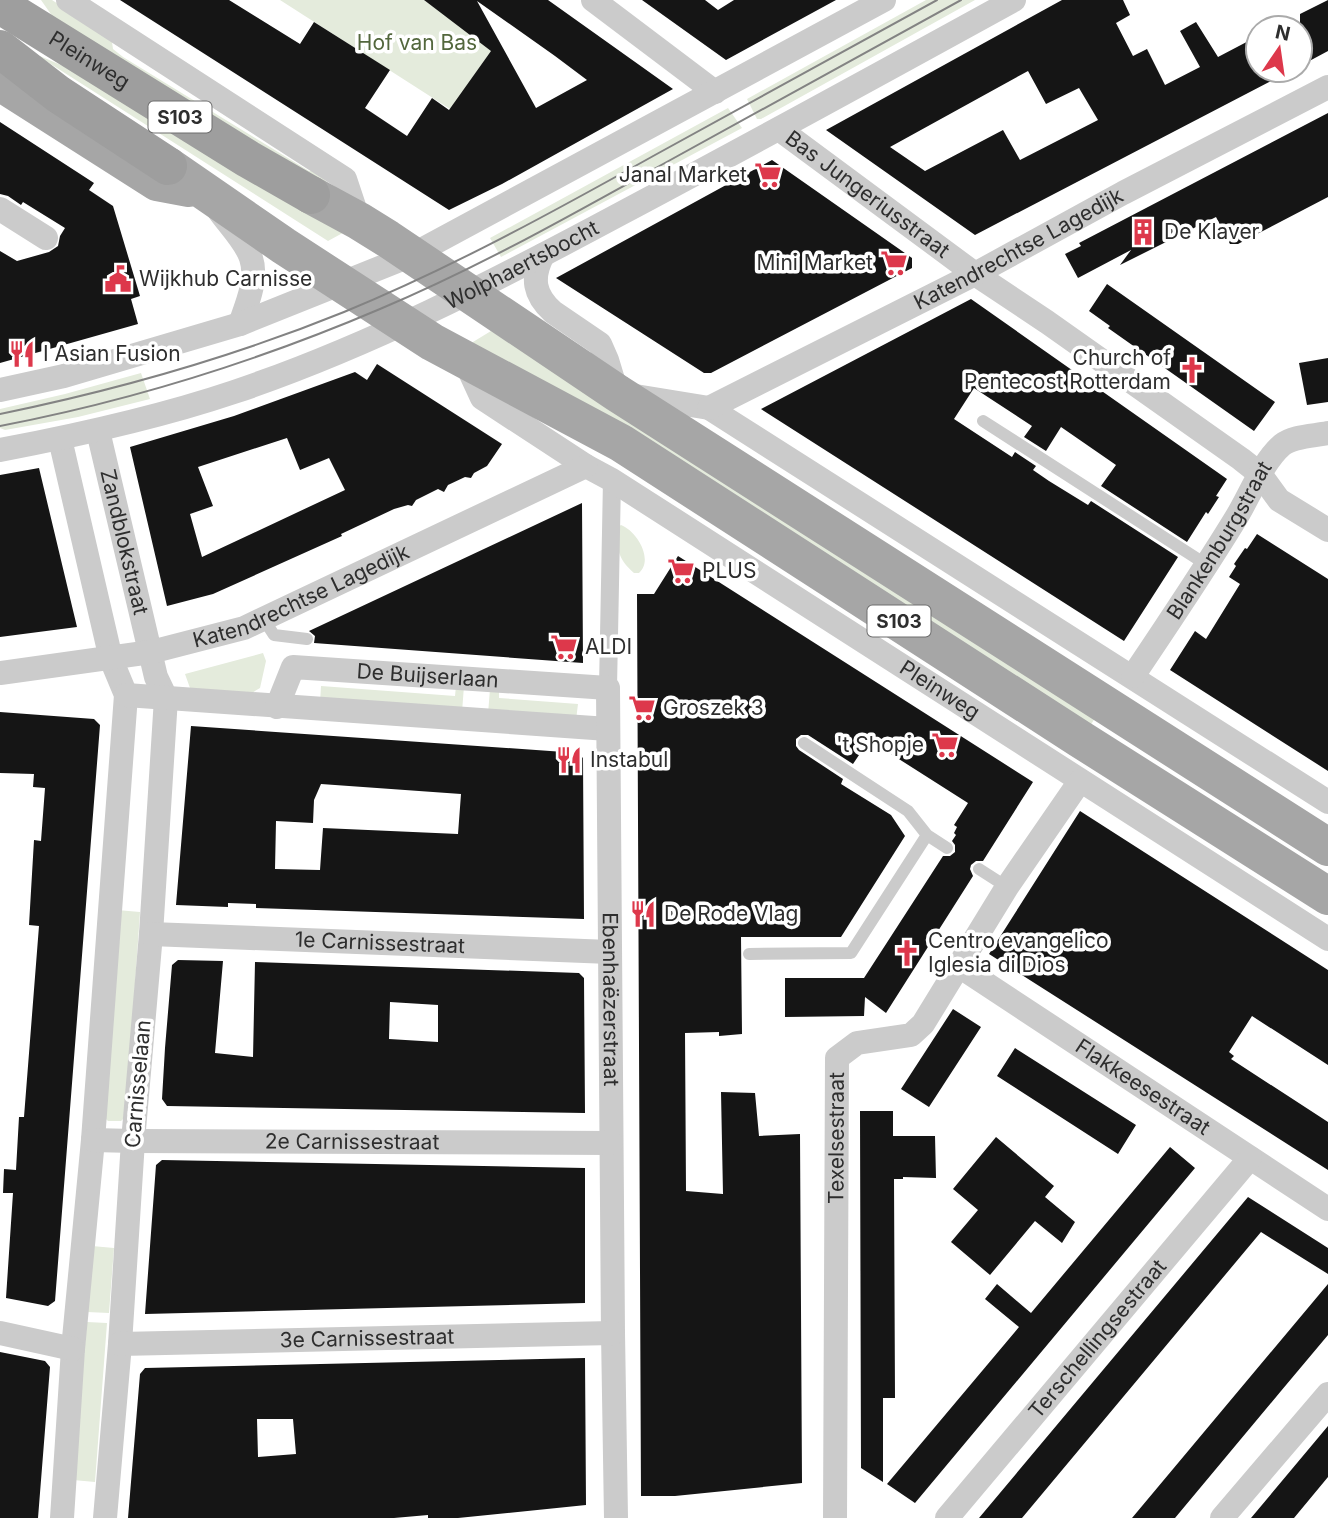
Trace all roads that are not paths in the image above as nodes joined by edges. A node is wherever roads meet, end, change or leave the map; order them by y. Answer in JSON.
{"nodes":[{"id":1,"x":30,"y":0,"type":"edge"},
{"id":2,"x":68,"y":0,"type":"edge"},
{"id":3,"x":593,"y":0,"type":"edge"},
{"id":4,"x":884,"y":0,"type":"edge"},
{"id":5,"x":1014,"y":0,"type":"edge"},
{"id":6,"x":0,"y":5,"type":"edge"},
{"id":7,"x":51,"y":36,"type":"junction"},
{"id":8,"x":0,"y":49,"type":"edge"},
{"id":9,"x":0,"y":82,"type":"edge"},
{"id":10,"x":1328,"y":87,"type":"edge"},
{"id":11,"x":715,"y":92,"type":"junction"},
{"id":12,"x":779,"y":129,"type":"junction"},
{"id":13,"x":167,"y":166,"type":"joint"},
{"id":14,"x":204,"y":191,"type":"junction"},
{"id":15,"x":312,"y":195,"type":"joint"},
{"id":16,"x":0,"y":209,"type":"edge"},
{"id":17,"x":359,"y":221,"type":"junction"},
{"id":18,"x":46,"y":238,"type":"dead end"},
{"id":19,"x":543,"y":255,"type":"junction"},
{"id":20,"x":412,"y":256,"type":"junction"},
{"id":21,"x":975,"y":274,"type":"junction"},
{"id":22,"x":344,"y":284,"type":"junction"},
{"id":23,"x":467,"y":293,"type":"junction"},
{"id":24,"x":240,"y":324,"type":"junction"},
{"id":25,"x":405,"y":324,"type":"junction"},
{"id":26,"x":463,"y":359,"type":"junction"},
{"id":27,"x":0,"y":390,"type":"edge"},
{"id":28,"x":617,"y":393,"type":"junction"},
{"id":29,"x":709,"y":408,"type":"junction"},
{"id":30,"x":983,"y":421,"type":"dead end"},
{"id":31,"x":99,"y":431,"type":"junction"},
{"id":32,"x":1328,"y":433,"type":"edge"},
{"id":33,"x":60,"y":439,"type":"junction"},
{"id":34,"x":0,"y":450,"type":"edge"},
{"id":35,"x":586,"y":466,"type":"junction"},
{"id":36,"x":1260,"y":474,"type":"junction"},
{"id":37,"x":612,"y":480,"type":"junction"},
{"id":38,"x":1328,"y":530,"type":"edge"},
{"id":39,"x":1207,"y":565,"type":"junction"},
{"id":40,"x":263,"y":618,"type":"junction"},
{"id":41,"x":307,"y":639,"type":"dead end"},
{"id":42,"x":151,"y":652,"type":"junction"},
{"id":43,"x":111,"y":659,"type":"junction"},
{"id":44,"x":0,"y":673,"type":"edge"},
{"id":45,"x":1133,"y":676,"type":"junction"},
{"id":46,"x":608,"y":688,"type":"junction"},
{"id":47,"x":126,"y":695,"type":"junction"},
{"id":48,"x":166,"y":698,"type":"junction"},
{"id":49,"x":277,"y":706,"type":"junction"},
{"id":50,"x":608,"y":729,"type":"junction"},
{"id":51,"x":804,"y":743,"type":"dead end"},
{"id":52,"x":1080,"y":781,"type":"junction"},
{"id":53,"x":1328,"y":802,"type":"edge"},
{"id":54,"x":927,"y":835,"type":"junction"},
{"id":55,"x":1328,"y":847,"type":"edge"},
{"id":56,"x":947,"y":848,"type":"dead end"},
{"id":57,"x":979,"y":869,"type":"dead end"},
{"id":58,"x":1007,"y":887,"type":"junction"},
{"id":59,"x":1328,"y":895,"type":"edge"},
{"id":60,"x":150,"y":934,"type":"junction"},
{"id":61,"x":1328,"y":939,"type":"edge"},
{"id":62,"x":610,"y":952,"type":"junction"},
{"id":63,"x":749,"y":954,"type":"dead end"},
{"id":64,"x":959,"y":965,"type":"junction"},
{"id":65,"x":93,"y":1140,"type":"junction"},
{"id":66,"x":133,"y":1141,"type":"junction"},
{"id":67,"x":611,"y":1143,"type":"junction"},
{"id":68,"x":1250,"y":1158,"type":"junction"},
{"id":69,"x":1328,"y":1209,"type":"edge"},
{"id":70,"x":0,"y":1333,"type":"edge"},
{"id":71,"x":613,"y":1334,"type":"junction"},
{"id":72,"x":120,"y":1344,"type":"junction"},
{"id":73,"x":73,"y":1349,"type":"junction"},
{"id":74,"x":1328,"y":1394,"type":"edge"},
{"id":75,"x":62,"y":1518,"type":"edge"},
{"id":76,"x":104,"y":1518,"type":"edge"},
{"id":77,"x":616,"y":1518,"type":"edge"},
{"id":78,"x":835,"y":1518,"type":"edge"},
{"id":79,"x":947,"y":1518,"type":"edge"},
{"id":80,"x":1222,"y":1518,"type":"edge"}],
"edges":[{"from":1,"to":7,"type":"highway"},
{"from":2,"to":17,"type":"street","name":"Pleinweg"},
{"from":3,"to":11,"type":"street"},
{"from":4,"to":11,"type":"street"},
{"from":5,"to":12,"type":"street","name":"Wolphaertsbocht"},
{"from":6,"to":7,"type":"highway","name":"Pleinweg","number":"S103"},
{"from":7,"to":15,"type":"highway","name":"Pleinweg","number":"S103"},
{"from":8,"to":13,"type":"highway","name":"Pleinweg","number":"S103"},
{"from":9,"to":14,"type":"main road","name":"Pleinweg"},
{"from":10,"to":21,"type":"street","name":"Katendrechtse Lagedijk"},
{"from":11,"to":20,"type":"street"},
{"from":12,"to":19,"type":"street","name":"Wolphaertsbocht"},
{"from":12,"to":21,"type":"street","name":"Bas Jungeriusstraat"},
{"from":13,"to":14,"type":"main road","name":"Pleinweg","number":"S103"},
{"from":14,"to":22,"type":"main road","name":"Pleinweg","number":"S103"},
{"from":14,"to":24,"type":"street","name":"Pleinweg"},
{"from":15,"to":17,"type":"main road","name":"Pleinweg","number":"S103"},
{"from":16,"to":18,"type":"street"},
{"from":17,"to":20,"type":"main road","name":"Pleinweg","number":"S103"},
{"from":19,"to":23,"type":"street","name":"Wolphaertsbocht"},
{"from":19,"to":28,"type":"street"},
{"from":20,"to":22,"type":"street"},
{"from":20,"to":23,"type":"main road","name":"Pleinweg","number":"S103"},
{"from":21,"to":29,"type":"street","name":"Katendrechtse Lagedijk"},
{"from":21,"to":36,"type":"street","name":"Bas Jungeriusstraat"},
{"from":22,"to":24,"type":"street"},
{"from":22,"to":25,"type":"main road","name":"Pleinweg","number":"S103"},
{"from":23,"to":25,"type":"street","name":"Wolphaertsbocht"},
{"from":23,"to":28,"type":"main road","name":"Pleinweg","number":"S103"},
{"from":24,"to":27,"type":"street"},
{"from":25,"to":26,"type":"main road","name":"Pleinweg","number":"S103"},
{"from":25,"to":31,"type":"street","name":"Wolphaertsbocht"},
{"from":26,"to":35,"type":"street","name":"Pleinweg"},
{"from":26,"to":59,"type":"main road","name":"Pleinweg","number":"S103"},
{"from":28,"to":29,"type":"street","name":"Pleinweg"},
{"from":28,"to":55,"type":"main road","name":"Pleinweg","number":"S103"},
{"from":29,"to":45,"type":"street","name":"Pleinweg"},
{"from":30,"to":39,"type":"lane"},
{"from":31,"to":33,"type":"street","name":"Wolphaertsbocht"},
{"from":31,"to":42,"type":"street","name":"Zandblokstraat"},
{"from":32,"to":36,"type":"street","name":"Blankenburgstraat"},
{"from":33,"to":34,"type":"street","name":"Wolphaertsbocht"},
{"from":33,"to":43,"type":"street","name":"Zandblokstraat"},
{"from":35,"to":37,"type":"street","name":"Pleinweg"},
{"from":35,"to":40,"type":"street","name":"Katendrechtse Lagedijk"},
{"from":36,"to":38,"type":"street","name":"Bas Jungeriusstraat"},
{"from":36,"to":39,"type":"street","name":"Blankenburgstraat"},
{"from":37,"to":46,"type":"street","name":"Ebenhaëzerstraat"},
{"from":37,"to":52,"type":"street","name":"Pleinweg"},
{"from":39,"to":45,"type":"street","name":"Blankenburgstraat"},
{"from":40,"to":41,"type":"lane"},
{"from":40,"to":42,"type":"street","name":"Katendrechtse Lagedijk"},
{"from":42,"to":43,"type":"street","name":"Katendrechtse Lagedijk"},
{"from":42,"to":48,"type":"street","name":"Carnisselaan"},
{"from":43,"to":44,"type":"street","name":"Katendrechtse Lagedijk"},
{"from":43,"to":47,"type":"street","name":"Carnisselaan"},
{"from":45,"to":53,"type":"street","name":"Pleinweg"},
{"from":46,"to":49,"type":"street","name":"De Buijserlaan"},
{"from":46,"to":50,"type":"street","name":"Ebenhaëzerstraat"},
{"from":47,"to":48,"type":"street","name":"De Buijserlaan"},
{"from":47,"to":65,"type":"street","name":"Carnisselaan"},
{"from":48,"to":49,"type":"street","name":"De Buijserlaan"},
{"from":48,"to":60,"type":"street","name":"Carnisselaan"},
{"from":49,"to":50,"type":"street","name":"De Buijserlaan"},
{"from":50,"to":62,"type":"street","name":"Ebenhaëzerstraat"},
{"from":51,"to":54,"type":"lane"},
{"from":52,"to":58,"type":"street","name":"Texelsestraat"},
{"from":52,"to":61,"type":"street","name":"Pleinweg"},
{"from":54,"to":56,"type":"lane"},
{"from":54,"to":63,"type":"lane"},
{"from":57,"to":58,"type":"lane"},
{"from":58,"to":64,"type":"street","name":"Texelsestraat"},
{"from":60,"to":62,"type":"street","name":"1e Carnissestraat"},
{"from":60,"to":66,"type":"street","name":"Carnisselaan"},
{"from":62,"to":67,"type":"street","name":"Ebenhaëzerstraat"},
{"from":64,"to":68,"type":"street","name":"Flakkeesestraat"},
{"from":64,"to":78,"type":"street","name":"Texelsestraat"},
{"from":65,"to":66,"type":"street","name":"2e Carnissestraat"},
{"from":65,"to":73,"type":"street","name":"Carnisselaan"},
{"from":66,"to":67,"type":"street","name":"2e Carnissestraat"},
{"from":66,"to":72,"type":"street","name":"Carnisselaan"},
{"from":67,"to":71,"type":"street","name":"Ebenhaëzerstraat"},
{"from":68,"to":69,"type":"street","name":"Flakkeesestraat"},
{"from":68,"to":79,"type":"street","name":"Terschellingsestraat"},
{"from":70,"to":73,"type":"street"},
{"from":71,"to":72,"type":"street","name":"3e Carnissestraat"},
{"from":71,"to":77,"type":"street","name":"Ebenhaëzerstraat"},
{"from":72,"to":76,"type":"street","name":"Carnisselaan"},
{"from":73,"to":75,"type":"street","name":"Carnisselaan"},
{"from":74,"to":80,"type":"street"}]}
